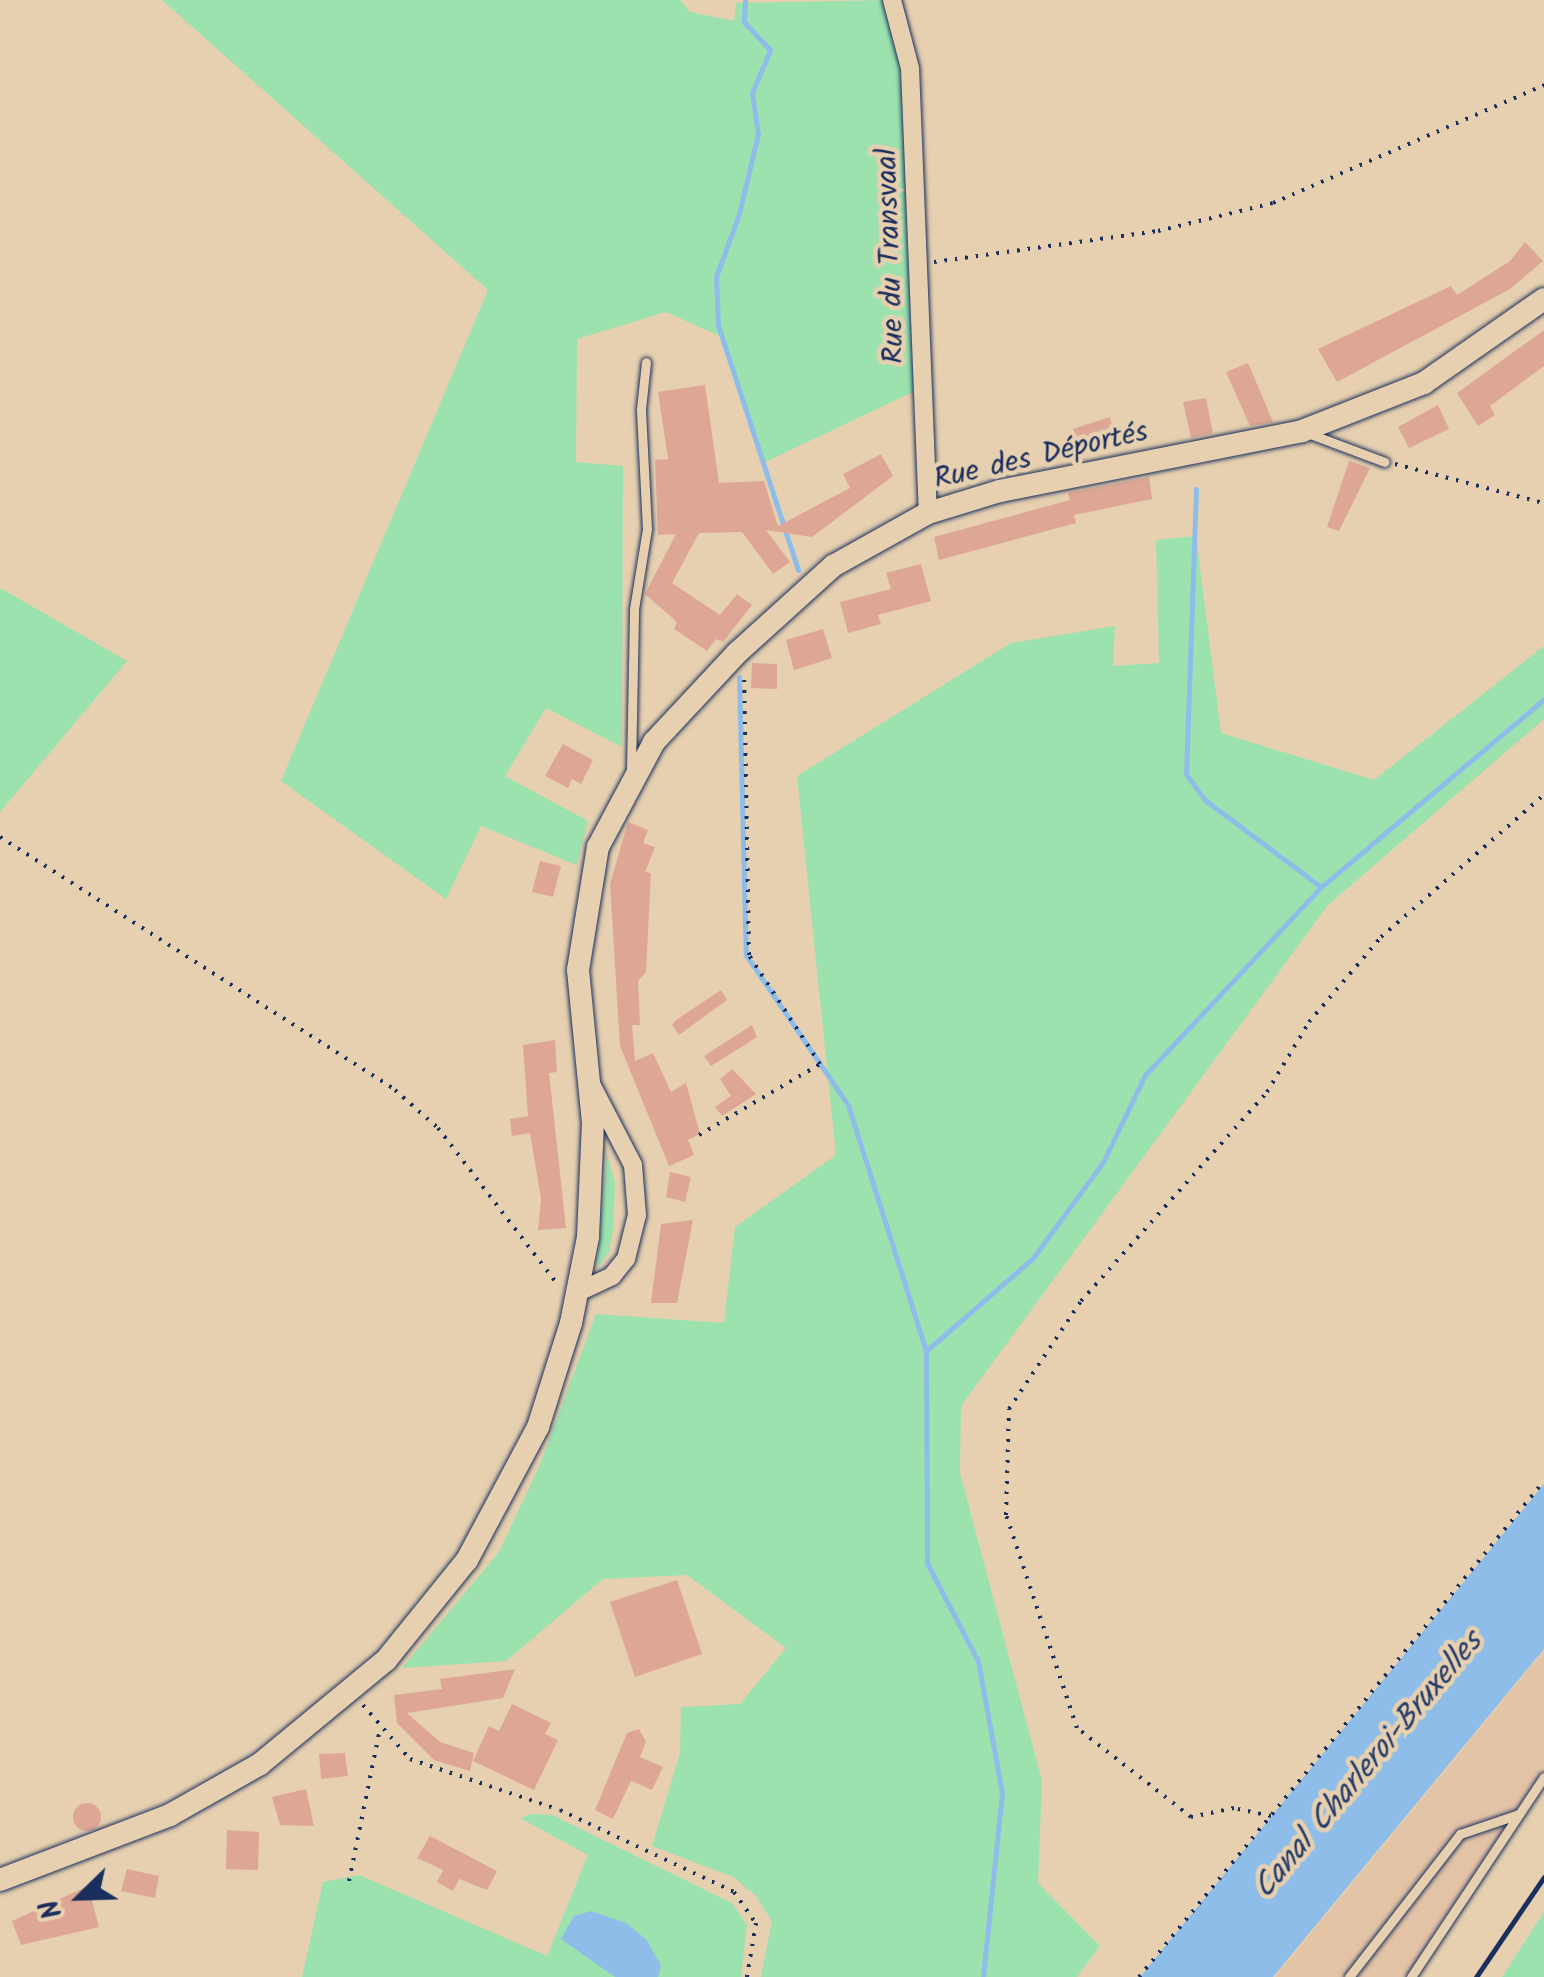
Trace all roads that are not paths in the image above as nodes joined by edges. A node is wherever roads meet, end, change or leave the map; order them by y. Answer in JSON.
{"nodes":[{"id":1,"x":892,"y":0,"type":"edge"},
{"id":2,"x":1544,"y":299,"type":"edge"},
{"id":3,"x":646,"y":362,"type":"dead end"},
{"id":4,"x":1302,"y":431,"type":"junction"},
{"id":5,"x":1385,"y":462,"type":"road end"},
{"id":6,"x":928,"y":512,"type":"junction"},
{"id":7,"x":631,"y":778,"type":"junction"},
{"id":8,"x":590,"y":1080,"type":"junction"},
{"id":9,"x":576,"y":1292,"type":"junction"},
{"id":10,"x":1544,"y":1776,"type":"edge"},
{"id":11,"x":1519,"y":1814,"type":"junction"},
{"id":12,"x":0,"y":1880,"type":"edge"},
{"id":13,"x":1349,"y":1977,"type":"edge"},
{"id":14,"x":1411,"y":1977,"type":"edge"}],
"edges":[{"from":1,"to":6,"type":"street","name":"Rue du Transvaal"},
{"from":2,"to":4,"type":"street","name":"Rue des Déportés"},
{"from":3,"to":7,"type":"lane"},
{"from":4,"to":5,"type":"lane"},
{"from":4,"to":6,"type":"street","name":"Rue des Déportés"},
{"from":6,"to":7,"type":"street","name":"Rue des Déportés"},
{"from":7,"to":8,"type":"street","name":"Rue des Déportés"},
{"from":8,"to":9,"type":"street","name":"Rue des Déportés"},
{"from":8,"to":9,"type":"street","name":"Rue des Déportés"},
{"from":9,"to":12,"type":"street","name":"Rue des Déportés"},
{"from":10,"to":11,"type":"lane"},
{"from":11,"to":13,"type":"lane"},
{"from":11,"to":14,"type":"lane"}]}
